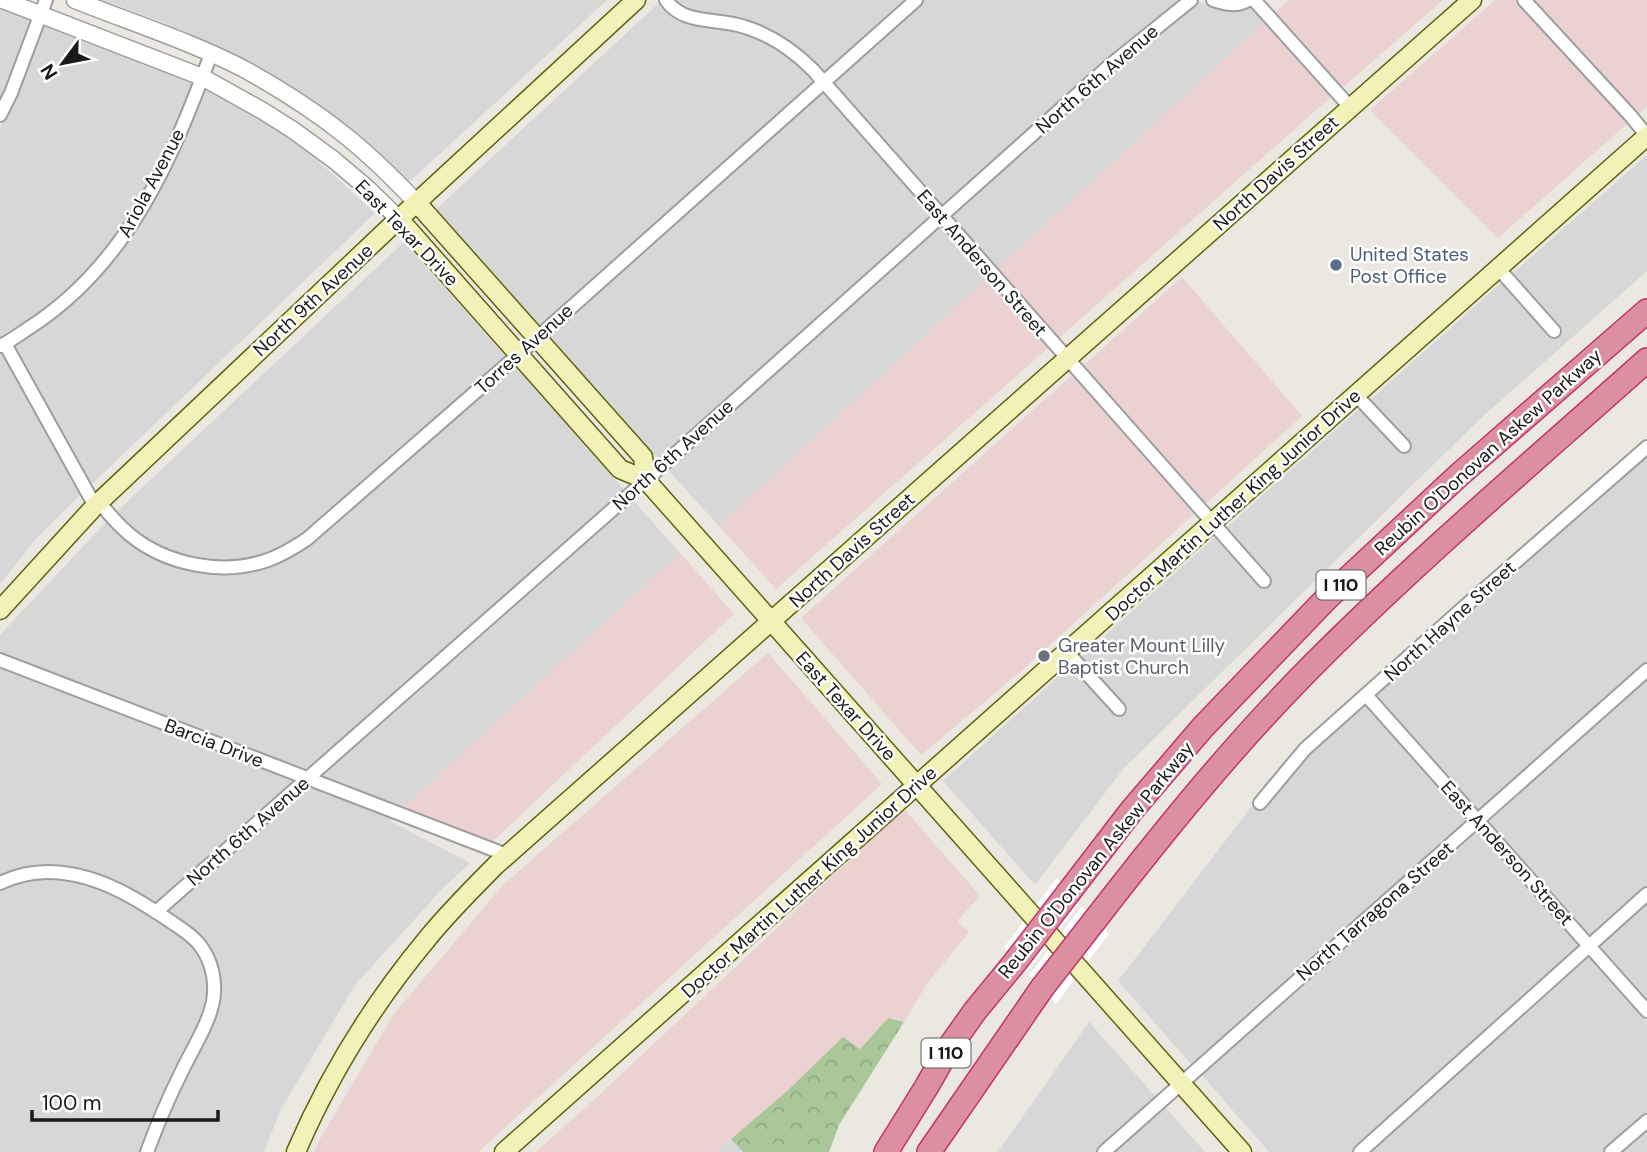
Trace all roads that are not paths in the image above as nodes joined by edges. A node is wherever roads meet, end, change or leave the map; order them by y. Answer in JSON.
{"nodes":[{"id":1,"x":3,"y":0,"type":"edge"},
{"id":2,"x":75,"y":0,"type":"edge"},
{"id":3,"x":636,"y":0,"type":"edge"},
{"id":4,"x":666,"y":0,"type":"edge"},
{"id":5,"x":916,"y":0,"type":"edge"},
{"id":6,"x":1191,"y":0,"type":"edge"},
{"id":7,"x":1213,"y":0,"type":"edge"},
{"id":8,"x":1472,"y":0,"type":"edge"},
{"id":9,"x":1524,"y":0,"type":"edge"},
{"id":10,"x":1254,"y":1,"type":"edge"},
{"id":11,"x":43,"y":7,"type":"edge"},
{"id":12,"x":211,"y":54,"type":"junction"},
{"id":13,"x":202,"y":77,"type":"junction"},
{"id":14,"x":824,"y":82,"type":"junction"},
{"id":15,"x":1350,"y":107,"type":"junction"},
{"id":16,"x":0,"y":115,"type":"edge"},
{"id":17,"x":1647,"y":136,"type":"edge"},
{"id":18,"x":417,"y":203,"type":"junction"},
{"id":19,"x":942,"y":216,"type":"junction"},
{"id":20,"x":399,"y":219,"type":"junction"},
{"id":21,"x":1498,"y":268,"type":"junction"},
{"id":22,"x":1647,"y":311,"type":"edge"},
{"id":23,"x":1554,"y":331,"type":"dead end"},
{"id":24,"x":538,"y":337,"type":"junction"},
{"id":25,"x":3,"y":345,"type":"edge"},
{"id":26,"x":519,"y":354,"type":"junction"},
{"id":27,"x":1067,"y":359,"type":"junction"},
{"id":28,"x":1647,"y":360,"type":"edge"},
{"id":29,"x":1356,"y":396,"type":"junction"},
{"id":30,"x":1404,"y":446,"type":"dead end"},
{"id":31,"x":1647,"y":447,"type":"edge"},
{"id":32,"x":646,"y":480,"type":"junction"},
{"id":33,"x":97,"y":504,"type":"junction"},
{"id":34,"x":1211,"y":522,"type":"junction"},
{"id":35,"x":1264,"y":581,"type":"dead end"},
{"id":36,"x":0,"y":610,"type":"edge"},
{"id":37,"x":772,"y":622,"type":"junction"},
{"id":38,"x":1067,"y":652,"type":"junction"},
{"id":39,"x":0,"y":660,"type":"edge"},
{"id":40,"x":1647,"y":670,"type":"edge"},
{"id":41,"x":1366,"y":695,"type":"junction"},
{"id":42,"x":1119,"y":709,"type":"dead end"},
{"id":43,"x":307,"y":779,"type":"junction"},
{"id":44,"x":917,"y":785,"type":"junction"},
{"id":45,"x":1260,"y":803,"type":"dead end"},
{"id":46,"x":1478,"y":820,"type":"junction"},
{"id":47,"x":506,"y":855,"type":"junction"},
{"id":48,"x":0,"y":883,"type":"edge"},
{"id":49,"x":1647,"y":894,"type":"edge"},
{"id":50,"x":156,"y":912,"type":"junction"},
{"id":51,"x":1589,"y":945,"type":"junction"},
{"id":52,"x":1647,"y":1011,"type":"edge"},
{"id":53,"x":1181,"y":1083,"type":"junction"},
{"id":54,"x":966,"y":1097,"type":"junction"},
{"id":55,"x":1647,"y":1121,"type":"edge"},
{"id":56,"x":147,"y":1152,"type":"edge"},
{"id":57,"x":296,"y":1152,"type":"edge"},
{"id":58,"x":504,"y":1152,"type":"edge"},
{"id":59,"x":886,"y":1152,"type":"edge"},
{"id":60,"x":929,"y":1152,"type":"edge"},
{"id":61,"x":937,"y":1152,"type":"edge"},
{"id":62,"x":1104,"y":1152,"type":"edge"},
{"id":63,"x":1242,"y":1152,"type":"edge"},
{"id":64,"x":1360,"y":1152,"type":"edge"},
{"id":65,"x":1611,"y":1152,"type":"edge"}],
"edges":[{"from":1,"to":11,"type":"street","name":"East Texar Drive"},
{"from":2,"to":12,"type":"street","name":"East Texar Drive"},
{"from":3,"to":18,"type":"main road","name":"North 9th Avenue"},
{"from":4,"to":14,"type":"street","name":"East Anderson Street"},
{"from":5,"to":14,"type":"street","name":"Torres Avenue"},
{"from":6,"to":19,"type":"street","name":"North 6th Avenue"},
{"from":7,"to":10,"type":"street"},
{"from":8,"to":15,"type":"main road","name":"North Davis Street"},
{"from":9,"to":17,"type":"street"},
{"from":10,"to":15,"type":"street"},
{"from":11,"to":13,"type":"street","name":"East Texar Drive"},
{"from":11,"to":16,"type":"street"},
{"from":12,"to":13,"type":"street","name":"Ariola Avenue"},
{"from":12,"to":18,"type":"street","name":"East Texar Drive"},
{"from":13,"to":20,"type":"street","name":"East Texar Drive"},
{"from":13,"to":25,"type":"street","name":"Ariola Avenue"},
{"from":14,"to":19,"type":"street","name":"East Anderson Street"},
{"from":14,"to":24,"type":"street","name":"Torres Avenue"},
{"from":15,"to":27,"type":"main road","name":"North Davis Street"},
{"from":17,"to":21,"type":"main road","name":"Doctor Martin Luther King Junior Drive"},
{"from":18,"to":20,"type":"main road","name":"North 9th Avenue"},
{"from":18,"to":24,"type":"main road","name":"East Texar Drive"},
{"from":19,"to":27,"type":"street","name":"East Anderson Street"},
{"from":19,"to":32,"type":"street","name":"North 6th Avenue"},
{"from":20,"to":26,"type":"main road","name":"East Texar Drive"},
{"from":20,"to":33,"type":"main road","name":"North 9th Avenue"},
{"from":21,"to":23,"type":"street"},
{"from":21,"to":29,"type":"main road","name":"Doctor Martin Luther King Junior Drive"},
{"from":22,"to":59,"type":"highway","name":"Reubin O'Donovan Askew Parkway","number":"I 110","bridge":true},
{"from":24,"to":26,"type":"street","name":"Torres Avenue"},
{"from":24,"to":32,"type":"main road","name":"East Texar Drive"},
{"from":25,"to":33,"type":"street","name":"Torres Avenue"},
{"from":26,"to":32,"type":"main road","name":"East Texar Drive"},
{"from":26,"to":33,"type":"street","name":"Torres Avenue"},
{"from":27,"to":34,"type":"street","name":"East Anderson Street"},
{"from":27,"to":37,"type":"main road","name":"North Davis Street"},
{"from":28,"to":54,"type":"highway","name":"Reubin O'Donovan Askew Parkway","number":"I 110","bridge":true},
{"from":29,"to":30,"type":"street"},
{"from":29,"to":34,"type":"main road","name":"Doctor Martin Luther King Junior Drive"},
{"from":31,"to":41,"type":"street","name":"North Hayne Street"},
{"from":32,"to":37,"type":"main road","name":"East Texar Drive"},
{"from":32,"to":43,"type":"street","name":"North 6th Avenue"},
{"from":33,"to":36,"type":"main road","name":"North 9th Avenue"},
{"from":34,"to":35,"type":"street","name":"East Anderson Street"},
{"from":34,"to":38,"type":"main road","name":"Doctor Martin Luther King Junior Drive"},
{"from":37,"to":44,"type":"main road","name":"East Texar Drive"},
{"from":37,"to":47,"type":"main road","name":"North Davis Street"},
{"from":38,"to":42,"type":"street"},
{"from":38,"to":44,"type":"main road","name":"Doctor Martin Luther King Junior Drive"},
{"from":39,"to":43,"type":"street","name":"Barcia Drive"},
{"from":40,"to":46,"type":"street","name":"North Tarragona Street"},
{"from":41,"to":45,"type":"street","name":"North Hayne Street"},
{"from":41,"to":46,"type":"street","name":"East Anderson Street"},
{"from":43,"to":47,"type":"street","name":"Barcia Drive"},
{"from":43,"to":50,"type":"street","name":"North 6th Avenue"},
{"from":44,"to":53,"type":"main road","name":"East Texar Drive"},
{"from":44,"to":58,"type":"main road","name":"Doctor Martin Luther King Junior Drive"},
{"from":46,"to":51,"type":"street","name":"East Anderson Street"},
{"from":46,"to":53,"type":"street","name":"North Tarragona Street"},
{"from":47,"to":57,"type":"main road","name":"North Davis Street"},
{"from":48,"to":50,"type":"street"},
{"from":49,"to":51,"type":"street"},
{"from":50,"to":56,"type":"street"},
{"from":51,"to":52,"type":"street","name":"East Anderson Street"},
{"from":51,"to":64,"type":"street"},
{"from":53,"to":62,"type":"street","name":"North Tarragona Street"},
{"from":53,"to":63,"type":"main road","name":"East Texar Drive"},
{"from":54,"to":60,"type":"highway","name":"Reubin O'Donovan Askew Parkway","number":"I 110"},
{"from":54,"to":61,"type":"highway"},
{"from":55,"to":65,"type":"street"}]}
